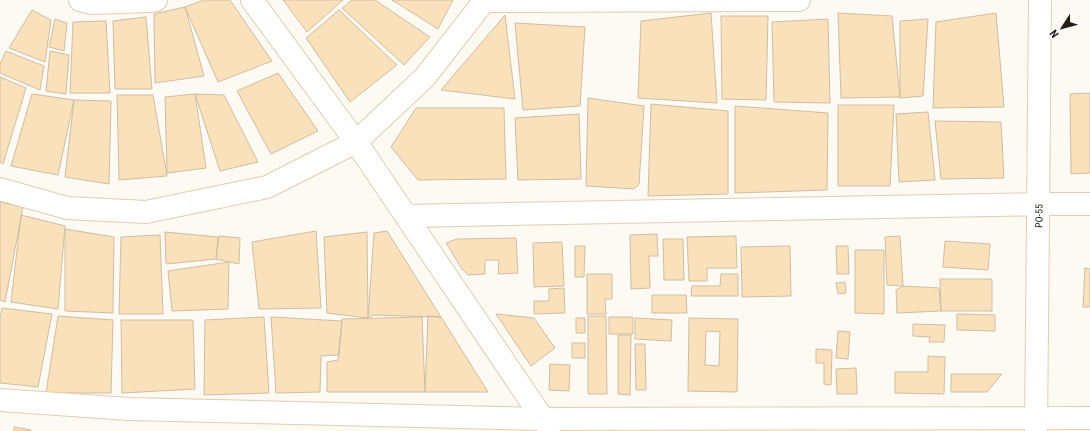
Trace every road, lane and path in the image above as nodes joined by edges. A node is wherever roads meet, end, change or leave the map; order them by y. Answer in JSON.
{"nodes":[{"id":1,"x":80,"y":0,"type":"edge"},
{"id":2,"x":156,"y":0,"type":"edge"},
{"id":3,"x":252,"y":0,"type":"edge"},
{"id":4,"x":485,"y":0,"type":"edge"},
{"id":5,"x":799,"y":0,"type":"edge"},
{"id":6,"x":1040,"y":0,"type":"edge"},
{"id":7,"x":356,"y":142,"type":"junction"},
{"id":8,"x":0,"y":189,"type":"edge"},
{"id":9,"x":1039,"y":204,"type":"junction"},
{"id":10,"x":1090,"y":204,"type":"edge"},
{"id":11,"x":406,"y":216,"type":"junction"},
{"id":12,"x":0,"y":400,"type":"edge"},
{"id":13,"x":1090,"y":418,"type":"edge"},
{"id":14,"x":1036,"y":424,"type":"edge"},
{"id":15,"x":547,"y":425,"type":"edge"}],
"edges":[{"from":1,"to":2,"type":"street"},
{"from":3,"to":7,"type":"street"},
{"from":4,"to":5,"type":"street"},
{"from":4,"to":7,"type":"street"},
{"from":6,"to":9,"type":"street","name":"PO-55"},
{"from":7,"to":8,"type":"street"},
{"from":7,"to":11,"type":"street"},
{"from":9,"to":10,"type":"street"},
{"from":9,"to":11,"type":"street"},
{"from":9,"to":14,"type":"street","name":"PO-55"},
{"from":11,"to":15,"type":"street"},
{"from":12,"to":15,"type":"street"},
{"from":13,"to":14,"type":"street"},
{"from":14,"to":15,"type":"street"}]}
